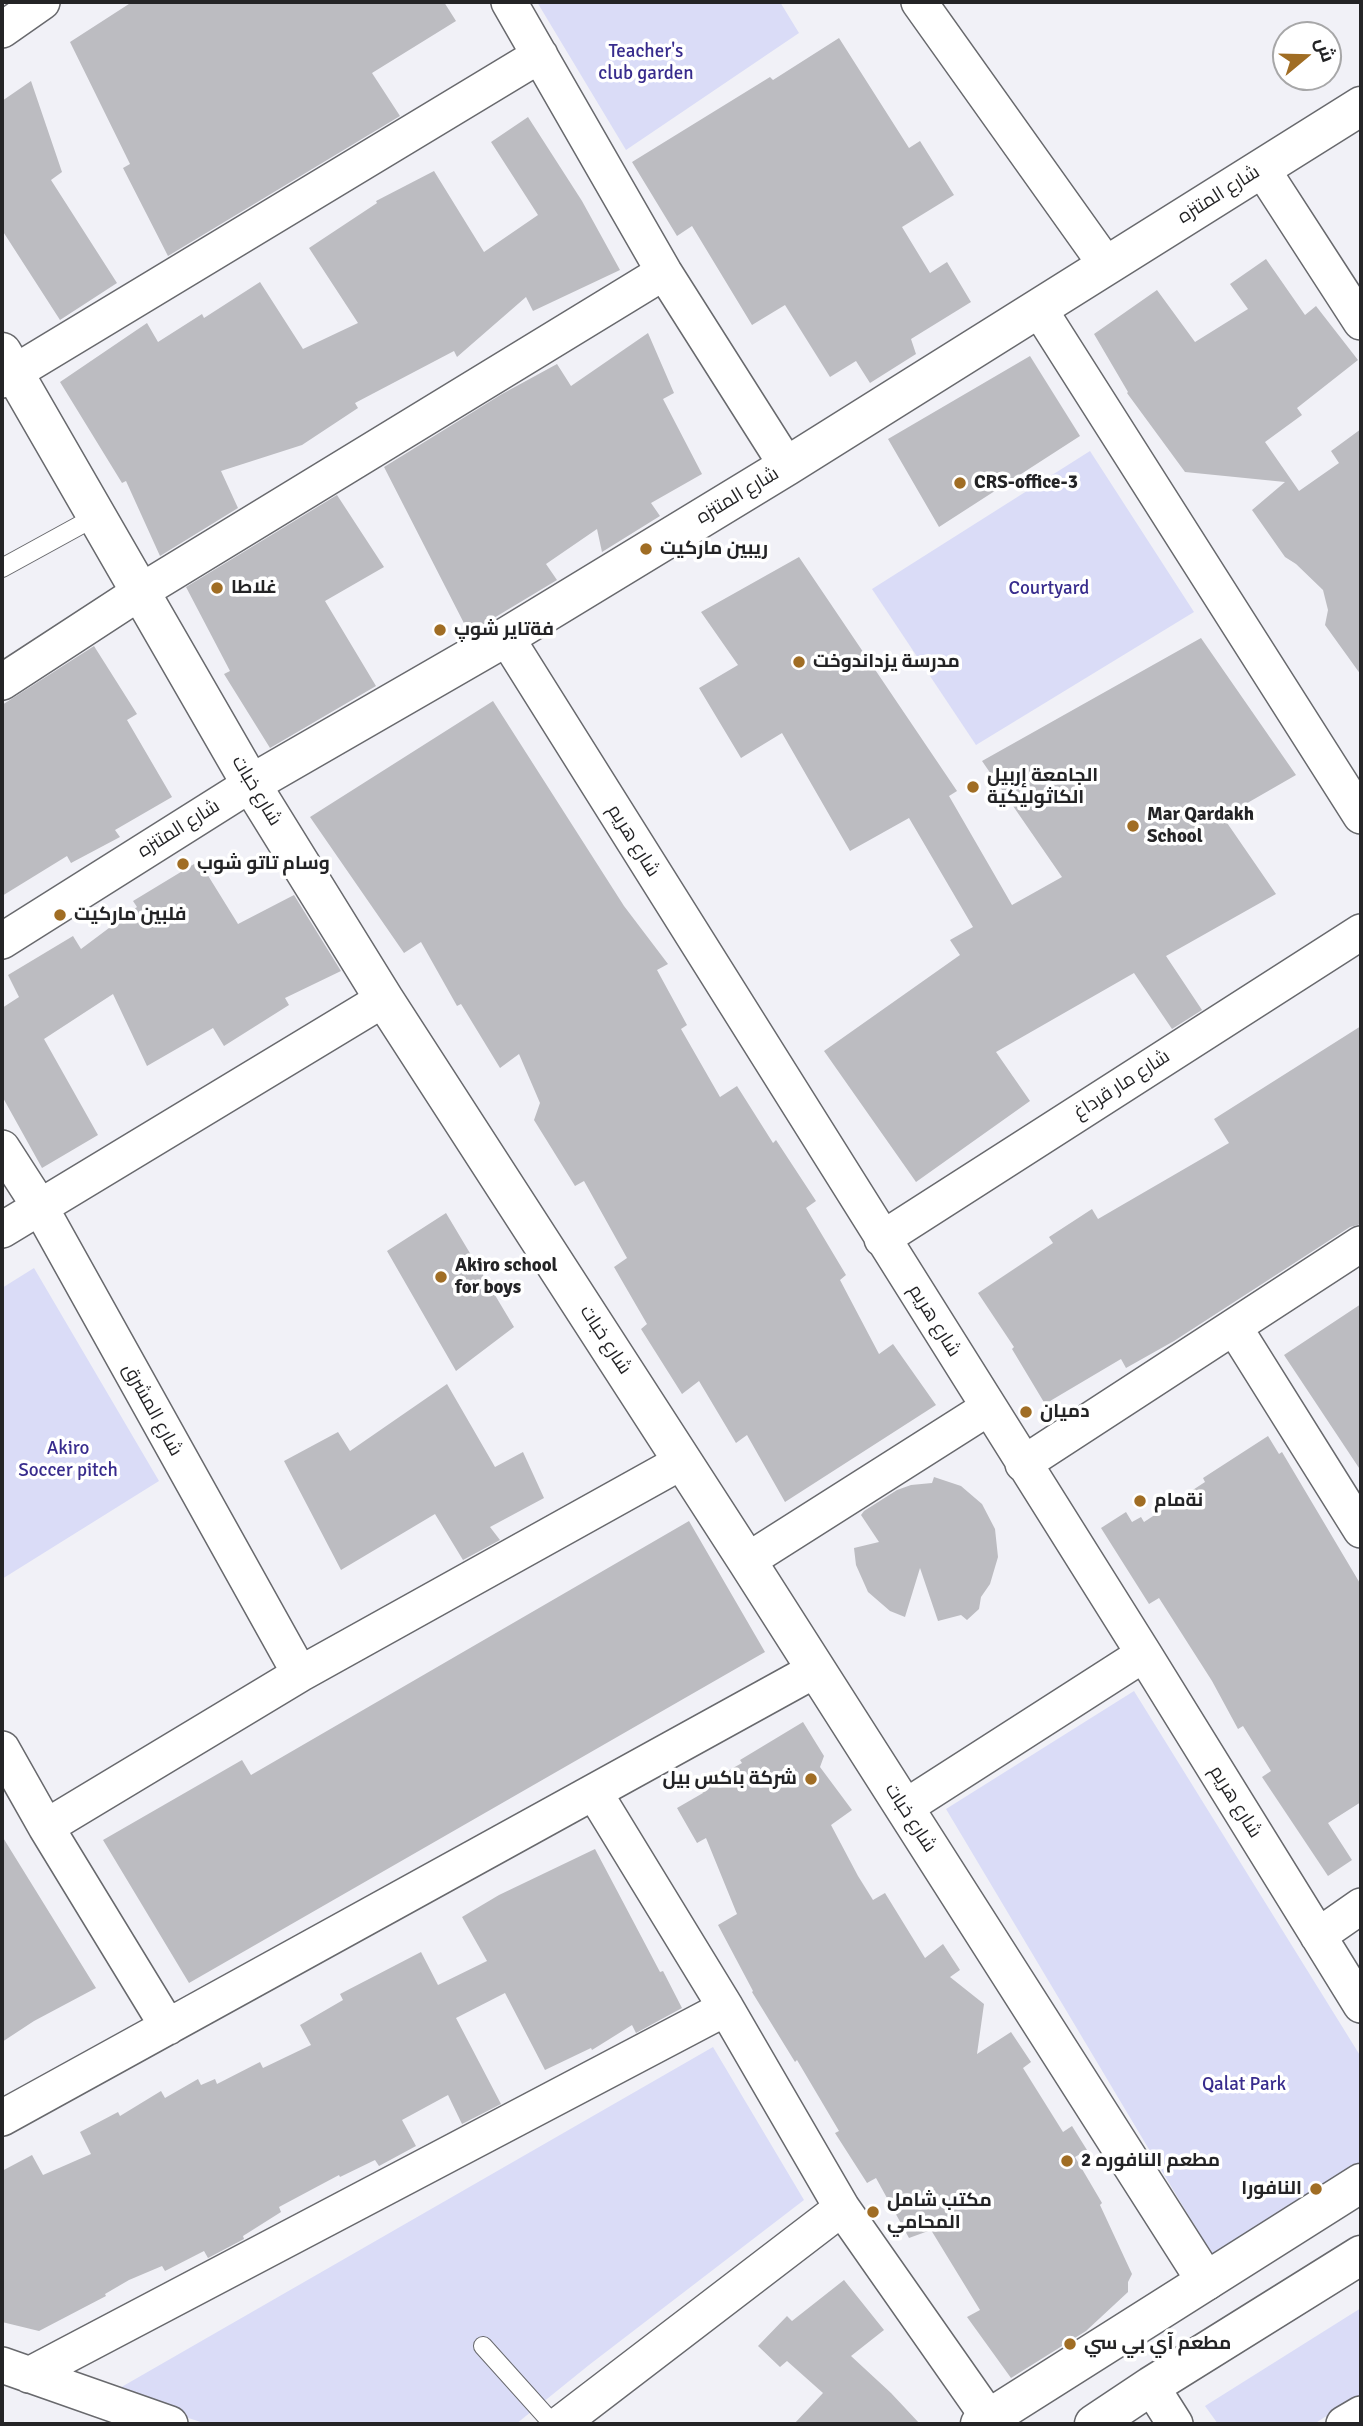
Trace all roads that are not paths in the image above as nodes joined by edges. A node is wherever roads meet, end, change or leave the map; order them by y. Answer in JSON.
{"nodes":[{"id":1,"x":42,"y":2,"type":"edge"},
{"id":2,"x":509,"y":2,"type":"edge"},
{"id":3,"x":919,"y":2,"type":"edge"},
{"id":4,"x":2,"y":30,"type":"edge"},
{"id":5,"x":540,"y":55,"type":"junction"},
{"id":6,"x":1361,"y":107,"type":"edge"},
{"id":7,"x":1262,"y":169,"type":"junction"},
{"id":8,"x":1107,"y":266,"type":"junction"},
{"id":9,"x":664,"y":272,"type":"junction"},
{"id":10,"x":1039,"y":309,"type":"junction"},
{"id":11,"x":1361,"y":322,"type":"edge"},
{"id":12,"x":6,"y":368,"type":"edge"},
{"id":13,"x":787,"y":466,"type":"junction"},
{"id":14,"x":95,"y":517,"type":"junction"},
{"id":15,"x":2,"y":568,"type":"edge"},
{"id":16,"x":140,"y":593,"type":"junction"},
{"id":17,"x":506,"y":638,"type":"junction"},
{"id":18,"x":2,"y":682,"type":"edge"},
{"id":19,"x":251,"y":784,"type":"junction"},
{"id":20,"x":1361,"y":816,"type":"edge"},
{"id":21,"x":1361,"y":932,"type":"edge"},
{"id":22,"x":2,"y":940,"type":"edge"},
{"id":23,"x":384,"y":999,"type":"junction"},
{"id":24,"x":2,"y":1148,"type":"edge"},
{"id":25,"x":40,"y":1207,"type":"junction"},
{"id":26,"x":2,"y":1230,"type":"edge"},
{"id":27,"x":882,"y":1239,"type":"junction"},
{"id":28,"x":1361,"y":1244,"type":"edge"},
{"id":29,"x":1234,"y":1327,"type":"junction"},
{"id":30,"x":988,"y":1408,"type":"junction"},
{"id":31,"x":683,"y":1461,"type":"junction"},
{"id":32,"x":1023,"y":1464,"type":"junction"},
{"id":33,"x":1361,"y":1530,"type":"edge"},
{"id":34,"x":747,"y":1561,"type":"junction"},
{"id":35,"x":1144,"y":1654,"type":"junction"},
{"id":36,"x":815,"y":1670,"type":"junction"},
{"id":37,"x":300,"y":1674,"type":"junction"},
{"id":38,"x":2,"y":1749,"type":"edge"},
{"id":39,"x":594,"y":1792,"type":"junction"},
{"id":40,"x":904,"y":1808,"type":"junction"},
{"id":41,"x":46,"y":1827,"type":"junction"},
{"id":42,"x":1361,"y":1906,"type":"edge"},
{"id":43,"x":1318,"y":1936,"type":"junction"},
{"id":44,"x":1361,"y":2006,"type":"edge"},
{"id":45,"x":726,"y":2008,"type":"junction"},
{"id":46,"x":168,"y":2026,"type":"junction"},
{"id":47,"x":2,"y":2118,"type":"edge"},
{"id":48,"x":1361,"y":2183,"type":"edge"},
{"id":49,"x":842,"y":2208,"type":"junction"},
{"id":50,"x":1361,"y":2255,"type":"edge"},
{"id":51,"x":1206,"y":2281,"type":"junction"},
{"id":52,"x":483,"y":2346,"type":"dead end"},
{"id":53,"x":15,"y":2370,"type":"edge"},
{"id":54,"x":1151,"y":2386,"type":"junction"},
{"id":55,"x":1361,"y":2414,"type":"edge"},
{"id":56,"x":984,"y":2421,"type":"edge"},
{"id":57,"x":170,"y":2424,"type":"edge"},
{"id":58,"x":553,"y":2424,"type":"edge"},
{"id":59,"x":560,"y":2424,"type":"edge"},
{"id":60,"x":1094,"y":2424,"type":"edge"},
{"id":61,"x":1175,"y":2424,"type":"edge"},
{"id":62,"x":1344,"y":2424,"type":"edge"}],
"edges":[{"from":1,"to":4,"type":"street"},
{"from":2,"to":5,"type":"street"},
{"from":3,"to":8,"type":"street"},
{"from":5,"to":9,"type":"street"},
{"from":5,"to":12,"type":"street"},
{"from":6,"to":7,"type":"street","name":"شارع المتنزه"},
{"from":7,"to":8,"type":"street","name":"شارع المتنزه"},
{"from":7,"to":11,"type":"street"},
{"from":8,"to":10,"type":"street","name":"شارع المتنزه"},
{"from":9,"to":13,"type":"street"},
{"from":9,"to":16,"type":"street"},
{"from":10,"to":13,"type":"street","name":"شارع المتنزه"},
{"from":10,"to":20,"type":"street"},
{"from":12,"to":14,"type":"street","name":"شارع خبات"},
{"from":13,"to":17,"type":"street","name":"شارع المتنزه"},
{"from":14,"to":15,"type":"lane"},
{"from":14,"to":16,"type":"street","name":"شارع خبات"},
{"from":16,"to":18,"type":"street"},
{"from":16,"to":19,"type":"street","name":"شارع خبات"},
{"from":17,"to":19,"type":"street","name":"شارع المتنزه"},
{"from":17,"to":27,"type":"street","name":"شارع هريم"},
{"from":19,"to":22,"type":"street","name":"شارع المتنزه"},
{"from":19,"to":23,"type":"street","name":"شارع خبات"},
{"from":21,"to":27,"type":"street","name":"شارع مار قرداغ"},
{"from":23,"to":25,"type":"street"},
{"from":23,"to":31,"type":"street","name":"شارع خبات"},
{"from":24,"to":25,"type":"street","name":"شارع المشرق"},
{"from":25,"to":26,"type":"street"},
{"from":25,"to":37,"type":"street","name":"شارع المشرق"},
{"from":27,"to":30,"type":"street","name":"شارع هريم"},
{"from":28,"to":29,"type":"street"},
{"from":29,"to":32,"type":"street"},
{"from":29,"to":33,"type":"street"},
{"from":30,"to":32,"type":"street","name":"شارع هريم"},
{"from":30,"to":34,"type":"street"},
{"from":31,"to":34,"type":"street","name":"شارع خبات"},
{"from":31,"to":37,"type":"street"},
{"from":32,"to":35,"type":"street","name":"شارع هريم"},
{"from":34,"to":36,"type":"street","name":"شارع خبات"},
{"from":35,"to":40,"type":"street"},
{"from":35,"to":43,"type":"street","name":"شارع هريم"},
{"from":36,"to":39,"type":"street"},
{"from":36,"to":40,"type":"street","name":"شارع خبات"},
{"from":37,"to":41,"type":"street"},
{"from":38,"to":41,"type":"street"},
{"from":39,"to":45,"type":"street"},
{"from":39,"to":46,"type":"street"},
{"from":40,"to":51,"type":"street","name":"شارع خبات"},
{"from":41,"to":46,"type":"street"},
{"from":42,"to":43,"type":"street"},
{"from":43,"to":44,"type":"street","name":"شارع هريم"},
{"from":45,"to":49,"type":"street"},
{"from":45,"to":53,"type":"street"},
{"from":46,"to":47,"type":"street"},
{"from":48,"to":51,"type":"street"},
{"from":49,"to":56,"type":"street"},
{"from":49,"to":59,"type":"street"},
{"from":50,"to":54,"type":"street"},
{"from":51,"to":56,"type":"street"},
{"from":52,"to":58,"type":"lane"},
{"from":53,"to":57,"type":"street"},
{"from":54,"to":60,"type":"street"},
{"from":54,"to":61,"type":"street"},
{"from":55,"to":62,"type":"street"}]}
